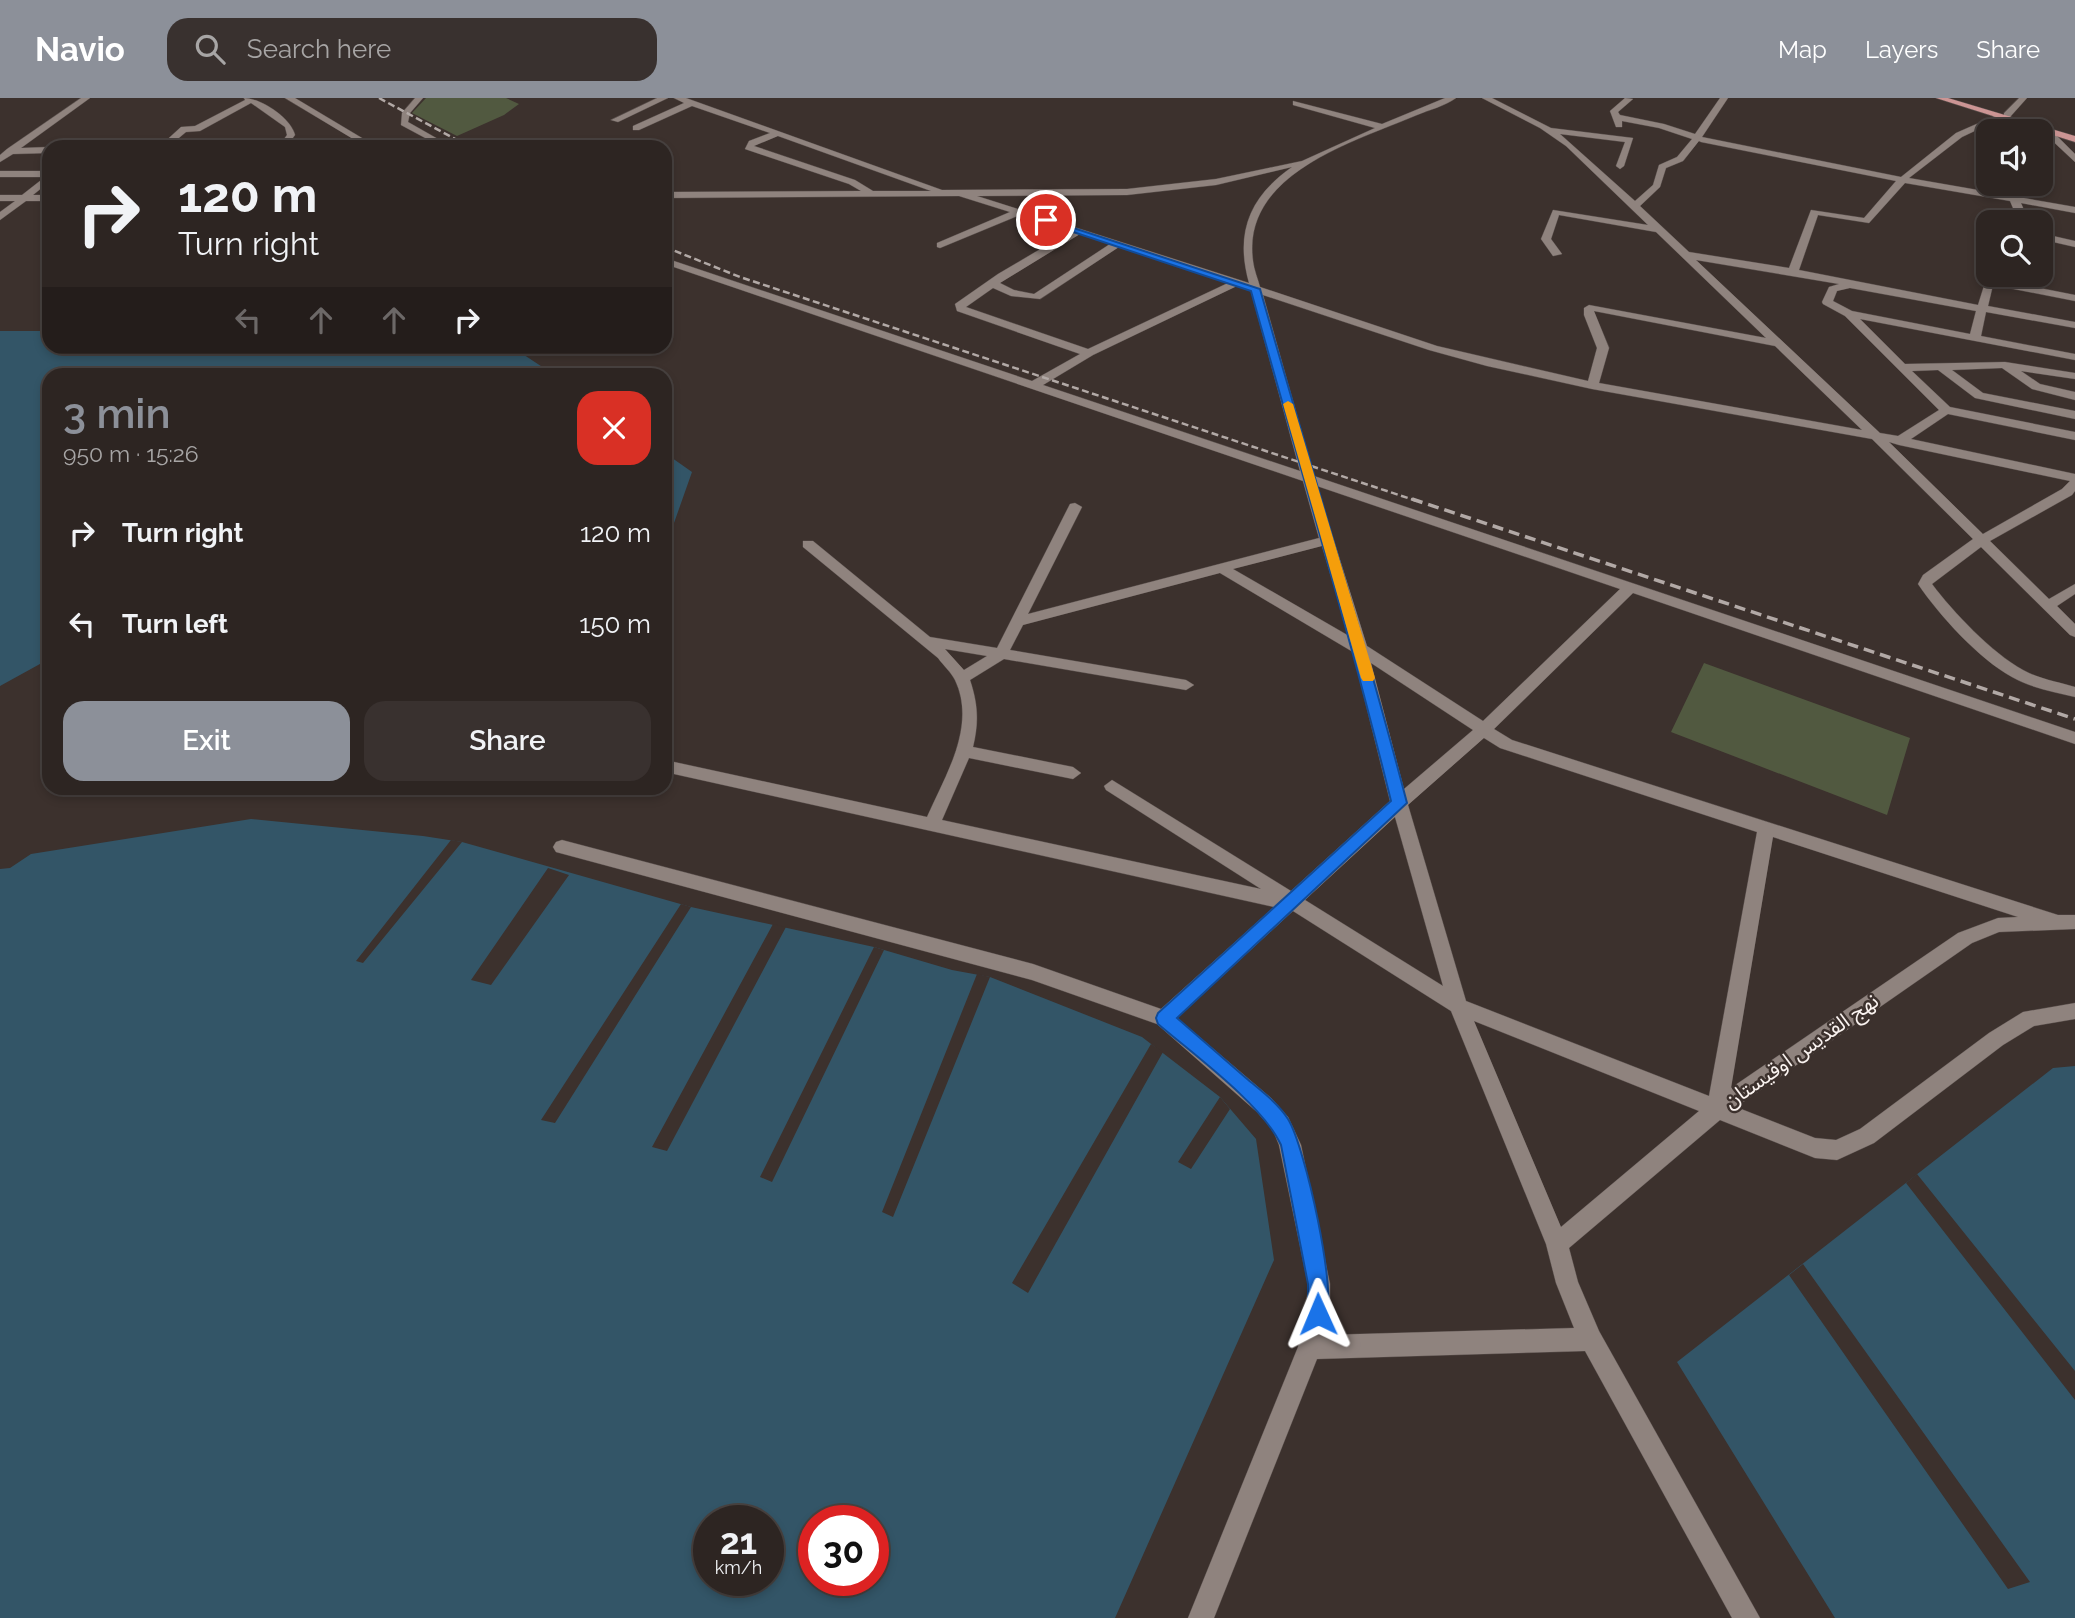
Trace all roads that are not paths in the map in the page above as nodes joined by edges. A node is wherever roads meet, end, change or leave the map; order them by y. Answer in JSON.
{"nodes":[{"id":1,"x":86,"y":98,"type":"edge"},
{"id":2,"x":289,"y":98,"type":"edge"},
{"id":3,"x":419,"y":98,"type":"edge"},
{"id":4,"x":664,"y":98,"type":"edge"},
{"id":5,"x":678,"y":98,"type":"edge"},
{"id":6,"x":1452,"y":98,"type":"edge"},
{"id":7,"x":1486,"y":98,"type":"edge"},
{"id":8,"x":1724,"y":98,"type":"edge"},
{"id":9,"x":1940,"y":98,"type":"edge"},
{"id":10,"x":1952,"y":98,"type":"edge"},
{"id":11,"x":2023,"y":98,"type":"edge"},
{"id":12,"x":250,"y":99,"type":"edge"},
{"id":13,"x":1629,"y":99,"type":"edge"},
{"id":14,"x":1300,"y":101,"type":"edge"},
{"id":15,"x":691,"y":103,"type":"junction"},
{"id":16,"x":1286,"y":111,"type":"dead end"},
{"id":17,"x":2002,"y":116,"type":"junction"},
{"id":18,"x":1615,"y":117,"type":"junction"},
{"id":19,"x":2011,"y":119,"type":"edge"},
{"id":20,"x":615,"y":120,"type":"dead end"},
{"id":21,"x":1382,"y":127,"type":"junction"},
{"id":22,"x":636,"y":128,"type":"dead end"},
{"id":23,"x":1549,"y":130,"type":"junction"},
{"id":24,"x":2053,"y":132,"type":"edge"},
{"id":25,"x":776,"y":134,"type":"junction"},
{"id":26,"x":2075,"y":136,"type":"edge"},
{"id":27,"x":1616,"y":137,"type":"junction"},
{"id":28,"x":1696,"y":137,"type":"junction"},
{"id":29,"x":2053,"y":137,"type":"edge"},
{"id":30,"x":171,"y":140,"type":"edge"},
{"id":31,"x":287,"y":140,"type":"edge"},
{"id":32,"x":361,"y":140,"type":"edge"},
{"id":33,"x":435,"y":140,"type":"edge"},
{"id":34,"x":42,"y":150,"type":"edge"},
{"id":35,"x":0,"y":151,"type":"edge"},
{"id":36,"x":11,"y":151,"type":"junction"},
{"id":37,"x":0,"y":159,"type":"edge"},
{"id":38,"x":2075,"y":159,"type":"edge"},
{"id":39,"x":1300,"y":163,"type":"junction"},
{"id":40,"x":1620,"y":166,"type":"dead end"},
{"id":41,"x":0,"y":174,"type":"edge"},
{"id":42,"x":42,"y":176,"type":"edge"},
{"id":43,"x":1904,"y":180,"type":"junction"},
{"id":44,"x":42,"y":182,"type":"edge"},
{"id":45,"x":873,"y":194,"type":"junction"},
{"id":46,"x":945,"y":194,"type":"junction"},
{"id":47,"x":962,"y":194,"type":"junction"},
{"id":48,"x":672,"y":195,"type":"edge"},
{"id":49,"x":0,"y":198,"type":"edge"},
{"id":50,"x":25,"y":198,"type":"junction"},
{"id":51,"x":42,"y":198,"type":"edge"},
{"id":52,"x":2014,"y":199,"type":"junction"},
{"id":53,"x":1633,"y":206,"type":"junction"},
{"id":54,"x":2019,"y":210,"type":"edge"},
{"id":55,"x":2075,"y":210,"type":"edge"},
{"id":56,"x":1019,"y":212,"type":"junction"},
{"id":57,"x":0,"y":217,"type":"edge"},
{"id":58,"x":1657,"y":229,"type":"junction"},
{"id":59,"x":1080,"y":230,"type":"junction"},
{"id":60,"x":2053,"y":239,"type":"edge"},
{"id":61,"x":1118,"y":243,"type":"junction"},
{"id":62,"x":2075,"y":244,"type":"edge"},
{"id":63,"x":940,"y":245,"type":"dead end"},
{"id":64,"x":1557,"y":254,"type":"dead end"},
{"id":65,"x":1686,"y":255,"type":"junction"},
{"id":66,"x":672,"y":263,"type":"edge"},
{"id":67,"x":1793,"y":272,"type":"junction"},
{"id":68,"x":1236,"y":283,"type":"junction"},
{"id":69,"x":993,"y":284,"type":"junction"},
{"id":70,"x":1861,"y":286,"type":"junction"},
{"id":71,"x":1988,"y":287,"type":"edge"},
{"id":72,"x":2028,"y":287,"type":"edge"},
{"id":73,"x":1256,"y":289,"type":"junction"},
{"id":74,"x":2075,"y":298,"type":"edge"},
{"id":75,"x":1984,"y":310,"type":"junction"},
{"id":76,"x":1849,"y":314,"type":"junction"},
{"id":77,"x":2075,"y":325,"type":"edge"},
{"id":78,"x":1975,"y":337,"type":"junction"},
{"id":79,"x":1776,"y":344,"type":"junction"},
{"id":80,"x":1089,"y":353,"type":"junction"},
{"id":81,"x":2075,"y":357,"type":"edge"},
{"id":82,"x":2005,"y":365,"type":"junction"},
{"id":83,"x":1940,"y":366,"type":"junction"},
{"id":84,"x":1902,"y":368,"type":"junction"},
{"id":85,"x":2075,"y":376,"type":"edge"},
{"id":86,"x":1032,"y":386,"type":"junction"},
{"id":87,"x":1592,"y":386,"type":"junction"},
{"id":88,"x":2075,"y":396,"type":"edge"},
{"id":89,"x":1946,"y":410,"type":"junction"},
{"id":90,"x":2075,"y":415,"type":"edge"},
{"id":91,"x":1875,"y":435,"type":"junction"},
{"id":92,"x":2075,"y":436,"type":"edge"},
{"id":93,"x":1899,"y":440,"type":"junction"},
{"id":94,"x":1309,"y":480,"type":"junction"},
{"id":95,"x":2075,"y":480,"type":"edge"},
{"id":96,"x":1075,"y":507,"type":"dead end"},
{"id":97,"x":1328,"y":540,"type":"junction"},
{"id":98,"x":1980,"y":541,"type":"junction"},
{"id":99,"x":808,"y":544,"type":"dead end"},
{"id":100,"x":1223,"y":569,"type":"junction"},
{"id":101,"x":1630,"y":588,"type":"junction"},
{"id":102,"x":2075,"y":588,"type":"edge"},
{"id":103,"x":2048,"y":606,"type":"junction"},
{"id":104,"x":1016,"y":622,"type":"junction"},
{"id":105,"x":2075,"y":632,"type":"edge"},
{"id":106,"x":923,"y":640,"type":"junction"},
{"id":107,"x":1360,"y":649,"type":"junction"},
{"id":108,"x":1001,"y":654,"type":"junction"},
{"id":109,"x":962,"y":678,"type":"junction"},
{"id":110,"x":1186,"y":685,"type":"dead end"},
{"id":111,"x":2075,"y":692,"type":"edge"},
{"id":112,"x":1483,"y":730,"type":"junction"},
{"id":113,"x":2075,"y":738,"type":"edge"},
{"id":114,"x":964,"y":751,"type":"junction"},
{"id":115,"x":672,"y":768,"type":"edge"},
{"id":116,"x":1073,"y":773,"type":"dead end"},
{"id":117,"x":1112,"y":786,"type":"dead end"},
{"id":118,"x":1399,"y":803,"type":"junction"},
{"id":119,"x":932,"y":824,"type":"junction"},
{"id":120,"x":1766,"y":827,"type":"junction"},
{"id":121,"x":562,"y":847,"type":"dead end"},
{"id":122,"x":1292,"y":903,"type":"junction"},
{"id":123,"x":2069,"y":923,"type":"edge"},
{"id":124,"x":1458,"y":1006,"type":"junction"},
{"id":125,"x":2075,"y":1011,"type":"edge"},
{"id":126,"x":1164,"y":1018,"type":"junction"},
{"id":127,"x":1717,"y":1109,"type":"junction"},
{"id":128,"x":1557,"y":1244,"type":"junction"},
{"id":129,"x":1591,"y":1339,"type":"junction"},
{"id":130,"x":1310,"y":1347,"type":"junction"},
{"id":131,"x":1201,"y":1618,"type":"edge"},
{"id":132,"x":1747,"y":1618,"type":"edge"}],
"edges":[{"from":1,"to":36,"type":"street"},
{"from":2,"to":32,"type":"street"},
{"from":3,"to":33,"type":"street"},
{"from":4,"to":20,"type":"street"},
{"from":5,"to":15,"type":"street"},
{"from":6,"to":21,"type":"street"},
{"from":7,"to":23,"type":"street"},
{"from":8,"to":28,"type":"street"},
{"from":9,"to":17,"type":"main road"},
{"from":10,"to":17,"type":"main road"},
{"from":11,"to":17,"type":"street"},
{"from":12,"to":30,"type":"street"},
{"from":12,"to":31,"type":"street"},
{"from":13,"to":18,"type":"street"},
{"from":14,"to":16,"type":"street"},
{"from":14,"to":21,"type":"street"},
{"from":15,"to":22,"type":"street"},
{"from":15,"to":25,"type":"street"},
{"from":17,"to":19,"type":"main road"},
{"from":17,"to":26,"type":"main road"},
{"from":17,"to":43,"type":"street"},
{"from":18,"to":27,"type":"street"},
{"from":18,"to":28,"type":"street"},
{"from":21,"to":39,"type":"street"},
{"from":23,"to":27,"type":"street"},
{"from":23,"to":53,"type":"street"},
{"from":24,"to":26,"type":"main road"},
{"from":25,"to":45,"type":"street"},
{"from":25,"to":46,"type":"street"},
{"from":27,"to":40,"type":"street"},
{"from":28,"to":43,"type":"street"},
{"from":28,"to":53,"type":"street"},
{"from":29,"to":38,"type":"street"},
{"from":34,"to":36,"type":"street"},
{"from":35,"to":36,"type":"street"},
{"from":36,"to":37,"type":"street"},
{"from":39,"to":47,"type":"street"},
{"from":39,"to":73,"type":"street"},
{"from":41,"to":42,"type":"street"},
{"from":43,"to":52,"type":"street"},
{"from":43,"to":67,"type":"street"},
{"from":44,"to":50,"type":"street"},
{"from":45,"to":46,"type":"street"},
{"from":45,"to":48,"type":"street"},
{"from":46,"to":47,"type":"street"},
{"from":47,"to":56,"type":"street"},
{"from":49,"to":50,"type":"street"},
{"from":50,"to":51,"type":"street"},
{"from":50,"to":57,"type":"street"},
{"from":52,"to":54,"type":"street"},
{"from":52,"to":55,"type":"street"},
{"from":53,"to":58,"type":"street"},
{"from":56,"to":59,"type":"street"},
{"from":56,"to":63,"type":"street"},
{"from":58,"to":64,"type":"street"},
{"from":58,"to":65,"type":"street"},
{"from":59,"to":61,"type":"street"},
{"from":59,"to":69,"type":"street"},
{"from":60,"to":62,"type":"street"},
{"from":61,"to":68,"type":"street"},
{"from":61,"to":69,"type":"street"},
{"from":65,"to":67,"type":"street"},
{"from":65,"to":79,"type":"street"},
{"from":66,"to":86,"type":"street"},
{"from":67,"to":70,"type":"street"},
{"from":68,"to":73,"type":"street"},
{"from":68,"to":80,"type":"street"},
{"from":69,"to":80,"type":"street"},
{"from":70,"to":75,"type":"street"},
{"from":70,"to":76,"type":"street"},
{"from":71,"to":75,"type":"street"},
{"from":72,"to":74,"type":"street"},
{"from":73,"to":87,"type":"street"},
{"from":73,"to":94,"type":"street"},
{"from":75,"to":77,"type":"street"},
{"from":75,"to":78,"type":"street"},
{"from":76,"to":78,"type":"street"},
{"from":76,"to":84,"type":"street"},
{"from":78,"to":81,"type":"street"},
{"from":79,"to":87,"type":"street"},
{"from":79,"to":91,"type":"street"},
{"from":80,"to":86,"type":"street"},
{"from":82,"to":83,"type":"street"},
{"from":82,"to":85,"type":"street"},
{"from":82,"to":88,"type":"street"},
{"from":83,"to":84,"type":"street"},
{"from":83,"to":90,"type":"street"},
{"from":84,"to":89,"type":"street"},
{"from":86,"to":94,"type":"street"},
{"from":87,"to":91,"type":"street"},
{"from":89,"to":92,"type":"street"},
{"from":89,"to":93,"type":"street"},
{"from":91,"to":93,"type":"street"},
{"from":91,"to":98,"type":"street"},
{"from":93,"to":95,"type":"street"},
{"from":94,"to":97,"type":"street"},
{"from":94,"to":101,"type":"street"},
{"from":95,"to":98,"type":"street"},
{"from":96,"to":104,"type":"street"},
{"from":97,"to":100,"type":"street"},
{"from":97,"to":107,"type":"street"},
{"from":98,"to":103,"type":"street"},
{"from":98,"to":111,"type":"street"},
{"from":99,"to":106,"type":"street"},
{"from":100,"to":104,"type":"street"},
{"from":100,"to":107,"type":"street"},
{"from":101,"to":112,"type":"street"},
{"from":101,"to":113,"type":"street"},
{"from":102,"to":103,"type":"street"},
{"from":103,"to":105,"type":"street"},
{"from":104,"to":108,"type":"street"},
{"from":106,"to":108,"type":"street"},
{"from":106,"to":109,"type":"street"},
{"from":107,"to":112,"type":"street"},
{"from":107,"to":118,"type":"street"},
{"from":108,"to":109,"type":"street"},
{"from":108,"to":110,"type":"street"},
{"from":109,"to":114,"type":"street"},
{"from":112,"to":118,"type":"street"},
{"from":112,"to":120,"type":"street"},
{"from":114,"to":116,"type":"street"},
{"from":114,"to":119,"type":"street"},
{"from":115,"to":119,"type":"street"},
{"from":117,"to":122,"type":"street"},
{"from":118,"to":122,"type":"street"},
{"from":118,"to":124,"type":"street"},
{"from":119,"to":122,"type":"street"},
{"from":120,"to":123,"type":"street"},
{"from":120,"to":127,"type":"street"},
{"from":121,"to":126,"type":"street"},
{"from":122,"to":124,"type":"street"},
{"from":122,"to":126,"type":"street"},
{"from":123,"to":127,"type":"street","name":"نهج القديس اوقيستان"},
{"from":124,"to":127,"type":"street"},
{"from":124,"to":128,"type":"street"},
{"from":125,"to":127,"type":"street"},
{"from":126,"to":130,"type":"street"},
{"from":127,"to":128,"type":"street","name":"نهج القديس اوقيستان"},
{"from":128,"to":129,"type":"street"},
{"from":129,"to":130,"type":"street"},
{"from":129,"to":132,"type":"street"},
{"from":130,"to":131,"type":"street"}]}
